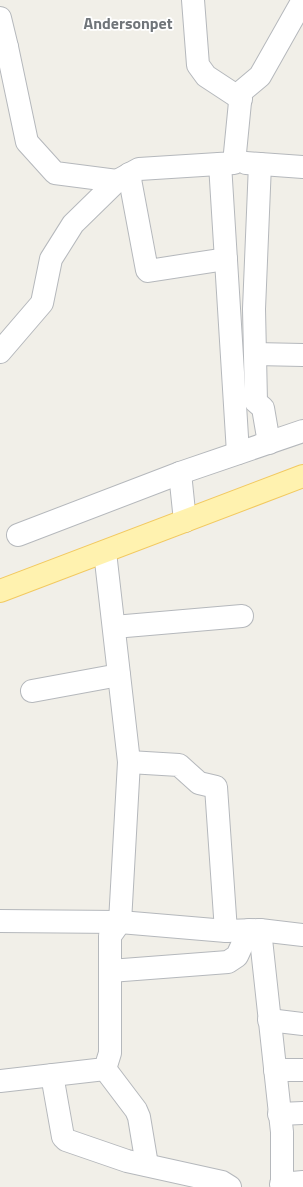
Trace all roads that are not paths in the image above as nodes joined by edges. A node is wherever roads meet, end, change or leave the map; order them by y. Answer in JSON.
{"nodes":[{"id":1,"x":193,"y":0,"type":"edge"},
{"id":2,"x":303,"y":0,"type":"edge"},
{"id":3,"x":0,"y":18,"type":"edge"},
{"id":4,"x":3,"y":48,"type":"edge"},
{"id":5,"x":241,"y":99,"type":"junction"},
{"id":6,"x":227,"y":163,"type":"junction"},
{"id":7,"x":260,"y":164,"type":"junction"},
{"id":8,"x":303,"y":167,"type":"edge"},
{"id":9,"x":123,"y":178,"type":"junction"},
{"id":10,"x":226,"y":259,"type":"junction"},
{"id":11,"x":0,"y":352,"type":"edge"},
{"id":12,"x":255,"y":354,"type":"junction"},
{"id":13,"x":303,"y":355,"type":"edge"},
{"id":14,"x":303,"y":431,"type":"edge"},
{"id":15,"x":269,"y":443,"type":"junction"},
{"id":16,"x":238,"y":452,"type":"junction"},
{"id":17,"x":180,"y":473,"type":"junction"},
{"id":18,"x":303,"y":476,"type":"edge"},
{"id":19,"x":185,"y":521,"type":"junction"},
{"id":20,"x":18,"y":536,"type":"dead end"},
{"id":21,"x":105,"y":552,"type":"junction"},
{"id":22,"x":0,"y":591,"type":"edge"},
{"id":23,"x":242,"y":616,"type":"dead end"},
{"id":24,"x":114,"y":627,"type":"junction"},
{"id":25,"x":119,"y":675,"type":"junction"},
{"id":26,"x":32,"y":691,"type":"dead end"},
{"id":27,"x":129,"y":762,"type":"junction"},
{"id":28,"x":0,"y":920,"type":"edge"},
{"id":29,"x":120,"y":922,"type":"junction"},
{"id":30,"x":255,"y":930,"type":"junction"},
{"id":31,"x":226,"y":931,"type":"junction"},
{"id":32,"x":303,"y":935,"type":"edge"},
{"id":33,"x":110,"y":971,"type":"junction"},
{"id":34,"x":269,"y":1020,"type":"junction"},
{"id":35,"x":303,"y":1024,"type":"edge"},
{"id":36,"x":105,"y":1069,"type":"junction"},
{"id":37,"x":275,"y":1070,"type":"junction"},
{"id":38,"x":303,"y":1070,"type":"edge"},
{"id":39,"x":52,"y":1075,"type":"junction"},
{"id":40,"x":0,"y":1081,"type":"edge"},
{"id":41,"x":303,"y":1113,"type":"edge"},
{"id":42,"x":279,"y":1114,"type":"junction"},
{"id":43,"x":147,"y":1165,"type":"junction"},
{"id":44,"x":303,"y":1182,"type":"edge"},
{"id":45,"x":281,"y":1186,"type":"edge"},
{"id":46,"x":230,"y":1187,"type":"edge"}],
"edges":[{"from":1,"to":5,"type":"street"},
{"from":2,"to":5,"type":"street"},
{"from":3,"to":4,"type":"street"},
{"from":4,"to":9,"type":"street"},
{"from":5,"to":6,"type":"street"},
{"from":6,"to":7,"type":"street"},
{"from":6,"to":9,"type":"street"},
{"from":6,"to":10,"type":"street"},
{"from":7,"to":8,"type":"street"},
{"from":7,"to":12,"type":"street"},
{"from":9,"to":10,"type":"street"},
{"from":9,"to":11,"type":"street"},
{"from":10,"to":16,"type":"street"},
{"from":12,"to":13,"type":"street"},
{"from":12,"to":15,"type":"street"},
{"from":14,"to":15,"type":"street"},
{"from":15,"to":16,"type":"street"},
{"from":16,"to":17,"type":"street"},
{"from":17,"to":19,"type":"street"},
{"from":17,"to":20,"type":"street"},
{"from":18,"to":19,"type":"main road"},
{"from":19,"to":21,"type":"main road"},
{"from":21,"to":22,"type":"main road"},
{"from":21,"to":24,"type":"street"},
{"from":23,"to":24,"type":"street"},
{"from":24,"to":25,"type":"street"},
{"from":25,"to":26,"type":"street"},
{"from":25,"to":27,"type":"street"},
{"from":27,"to":29,"type":"street"},
{"from":27,"to":31,"type":"street"},
{"from":28,"to":29,"type":"street"},
{"from":29,"to":31,"type":"street"},
{"from":29,"to":33,"type":"street"},
{"from":30,"to":31,"type":"street"},
{"from":30,"to":32,"type":"street"},
{"from":30,"to":33,"type":"street"},
{"from":30,"to":34,"type":"street"},
{"from":33,"to":36,"type":"street"},
{"from":34,"to":35,"type":"street"},
{"from":34,"to":37,"type":"street"},
{"from":36,"to":39,"type":"street"},
{"from":36,"to":43,"type":"street"},
{"from":37,"to":38,"type":"street"},
{"from":37,"to":42,"type":"street"},
{"from":39,"to":40,"type":"street"},
{"from":39,"to":43,"type":"street"},
{"from":41,"to":42,"type":"street"},
{"from":42,"to":45,"type":"street"},
{"from":43,"to":46,"type":"street"},
{"from":44,"to":45,"type":"street"}]}
